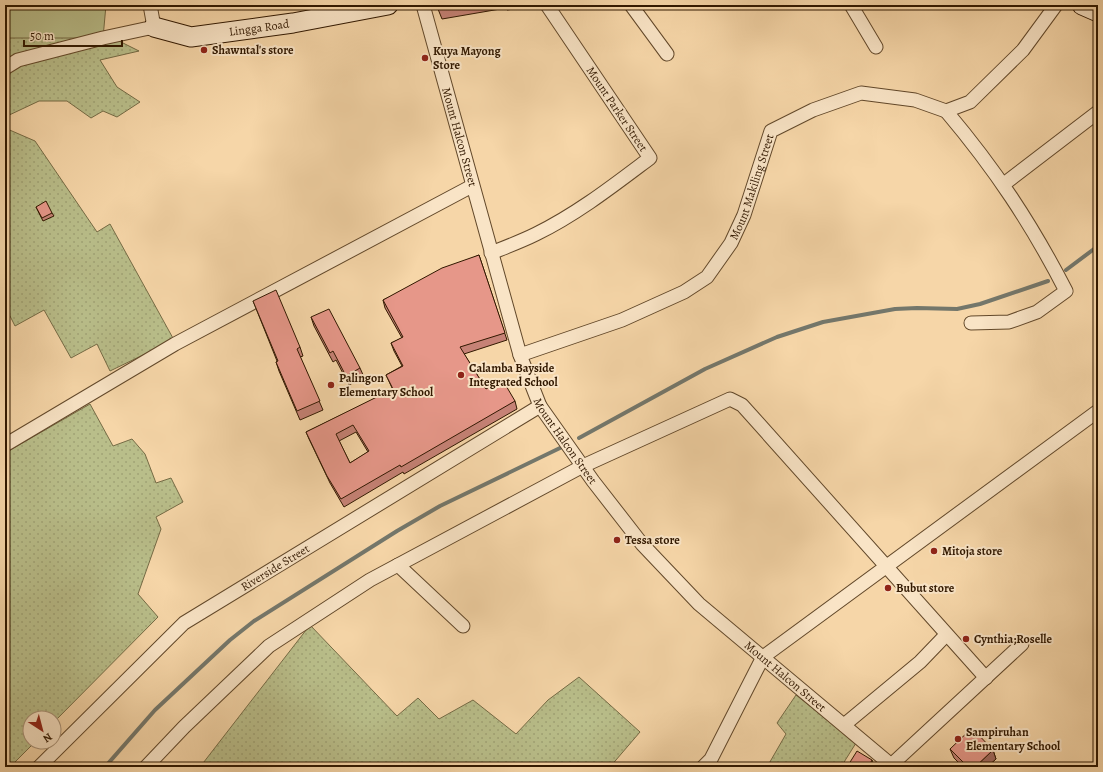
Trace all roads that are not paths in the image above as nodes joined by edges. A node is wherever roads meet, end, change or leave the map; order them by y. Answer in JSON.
{"nodes":[{"id":1,"x":150,"y":5,"type":"edge"},
{"id":2,"x":388,"y":5,"type":"edge"},
{"id":3,"x":422,"y":5,"type":"edge"},
{"id":4,"x":547,"y":5,"type":"edge"},
{"id":5,"x":631,"y":5,"type":"edge"},
{"id":6,"x":851,"y":5,"type":"edge"},
{"id":7,"x":1056,"y":5,"type":"edge"},
{"id":8,"x":1082,"y":5,"type":"edge"},
{"id":9,"x":1098,"y":12,"type":"edge"},
{"id":10,"x":154,"y":27,"type":"junction"},
{"id":11,"x":876,"y":47,"type":"dead end"},
{"id":12,"x":667,"y":54,"type":"dead end"},
{"id":13,"x":5,"y":68,"type":"edge"},
{"id":14,"x":946,"y":111,"type":"junction"},
{"id":15,"x":1098,"y":112,"type":"edge"},
{"id":16,"x":1004,"y":184,"type":"junction"},
{"id":17,"x":472,"y":186,"type":"junction"},
{"id":18,"x":491,"y":253,"type":"junction"},
{"id":19,"x":971,"y":323,"type":"dead end"},
{"id":20,"x":520,"y":355,"type":"junction"},
{"id":21,"x":540,"y":406,"type":"junction"},
{"id":22,"x":1098,"y":411,"type":"edge"},
{"id":23,"x":5,"y":445,"type":"edge"},
{"id":24,"x":583,"y":466,"type":"junction"},
{"id":25,"x":398,"y":565,"type":"junction"},
{"id":26,"x":885,"y":566,"type":"junction"},
{"id":27,"x":463,"y":626,"type":"dead end"},
{"id":28,"x":946,"y":635,"type":"junction"},
{"id":29,"x":1022,"y":644,"type":"dead end"},
{"id":30,"x":763,"y":657,"type":"junction"},
{"id":31,"x":986,"y":678,"type":"junction"},
{"id":32,"x":844,"y":725,"type":"junction"},
{"id":33,"x":889,"y":766,"type":"edge"},
{"id":34,"x":39,"y":767,"type":"edge"},
{"id":35,"x":146,"y":767,"type":"edge"},
{"id":36,"x":703,"y":767,"type":"edge"}],
"edges":[{"from":1,"to":10,"type":"street"},
{"from":2,"to":10,"type":"street","name":"Lingga Road"},
{"from":3,"to":17,"type":"street","name":"Mount Halcon Street"},
{"from":4,"to":18,"type":"street","name":"Mount Parker Street"},
{"from":5,"to":12,"type":"street"},
{"from":6,"to":11,"type":"street"},
{"from":7,"to":14,"type":"street"},
{"from":8,"to":9,"type":"street"},
{"from":10,"to":13,"type":"street"},
{"from":14,"to":16,"type":"street"},
{"from":14,"to":20,"type":"street","name":"Mount Makiling Street"},
{"from":15,"to":16,"type":"street"},
{"from":16,"to":19,"type":"street"},
{"from":17,"to":18,"type":"street","name":"Mount Halcon Street"},
{"from":17,"to":23,"type":"street"},
{"from":18,"to":20,"type":"street","name":"Mount Halcon Street"},
{"from":20,"to":21,"type":"street","name":"Mount Halcon Street"},
{"from":21,"to":24,"type":"street","name":"Mount Halcon Street"},
{"from":21,"to":34,"type":"street","name":"Riverside Street"},
{"from":22,"to":26,"type":"street"},
{"from":24,"to":25,"type":"street"},
{"from":24,"to":26,"type":"street"},
{"from":24,"to":30,"type":"street","name":"Mount Halcon Street"},
{"from":25,"to":27,"type":"street"},
{"from":25,"to":35,"type":"street"},
{"from":26,"to":28,"type":"street"},
{"from":26,"to":30,"type":"street"},
{"from":28,"to":31,"type":"street"},
{"from":28,"to":32,"type":"street"},
{"from":29,"to":31,"type":"street"},
{"from":30,"to":32,"type":"street","name":"Mount Halcon Street"},
{"from":30,"to":36,"type":"street"},
{"from":31,"to":33,"type":"street"},
{"from":32,"to":33,"type":"street","name":"Mount Halcon Street"}]}
